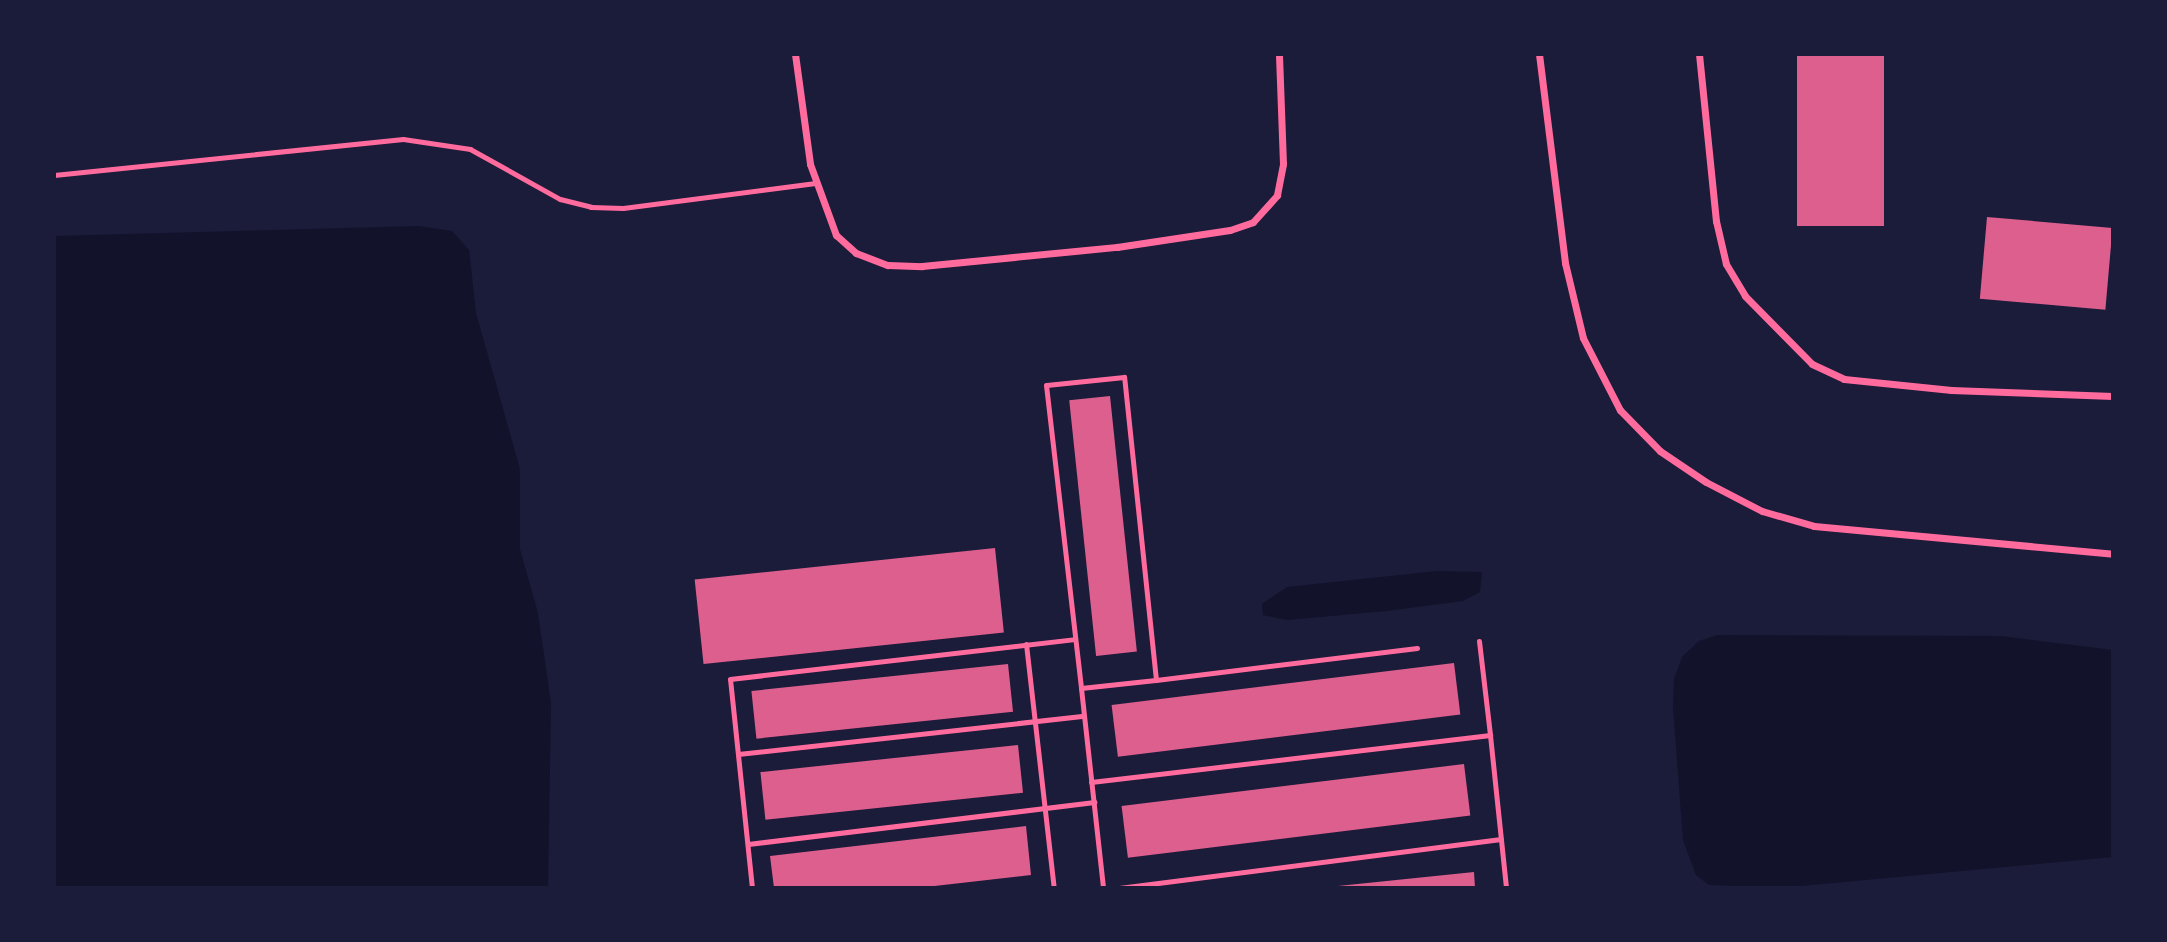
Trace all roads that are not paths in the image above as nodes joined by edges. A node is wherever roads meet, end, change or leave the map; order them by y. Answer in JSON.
{"nodes":[{"id":1,"x":795,"y":54,"type":"edge"},
{"id":2,"x":1279,"y":54,"type":"edge"},
{"id":3,"x":1539,"y":54,"type":"edge"},
{"id":4,"x":1699,"y":54,"type":"edge"},
{"id":5,"x":54,"y":175,"type":"edge"},
{"id":6,"x":815,"y":183,"type":"junction"},
{"id":7,"x":2113,"y":396,"type":"edge"},
{"id":8,"x":2113,"y":554,"type":"edge"},
{"id":9,"x":1075,"y":639,"type":"junction"},
{"id":10,"x":1479,"y":640,"type":"dead end"},
{"id":11,"x":1026,"y":644,"type":"junction"},
{"id":12,"x":1417,"y":648,"type":"dead end"},
{"id":13,"x":1156,"y":680,"type":"junction"},
{"id":14,"x":1081,"y":688,"type":"junction"},
{"id":15,"x":1084,"y":716,"type":"junction"},
{"id":16,"x":1035,"y":722,"type":"junction"},
{"id":17,"x":1490,"y":735,"type":"junction"},
{"id":18,"x":738,"y":754,"type":"junction"},
{"id":19,"x":1091,"y":782,"type":"junction"},
{"id":20,"x":1094,"y":802,"type":"junction"},
{"id":21,"x":1045,"y":808,"type":"junction"},
{"id":22,"x":1501,"y":839,"type":"junction"},
{"id":23,"x":748,"y":844,"type":"junction"},
{"id":24,"x":752,"y":888,"type":"edge"},
{"id":25,"x":1054,"y":888,"type":"edge"},
{"id":26,"x":1103,"y":888,"type":"edge"},
{"id":27,"x":1119,"y":888,"type":"edge"},
{"id":28,"x":1506,"y":888,"type":"edge"}],
"edges":[{"from":1,"to":6,"type":"street"},
{"from":2,"to":6,"type":"street"},
{"from":3,"to":8,"type":"street"},
{"from":4,"to":7,"type":"street"},
{"from":5,"to":6,"type":"lane"},
{"from":9,"to":11,"type":"lane"},
{"from":9,"to":13,"type":"lane"},
{"from":9,"to":14,"type":"lane"},
{"from":10,"to":17,"type":"lane"},
{"from":11,"to":16,"type":"lane"},
{"from":11,"to":18,"type":"lane"},
{"from":12,"to":13,"type":"lane"},
{"from":13,"to":14,"type":"lane"},
{"from":14,"to":15,"type":"lane"},
{"from":15,"to":16,"type":"lane"},
{"from":15,"to":19,"type":"lane"},
{"from":16,"to":18,"type":"lane"},
{"from":16,"to":21,"type":"lane"},
{"from":17,"to":19,"type":"lane"},
{"from":17,"to":22,"type":"lane"},
{"from":18,"to":23,"type":"lane"},
{"from":19,"to":20,"type":"lane"},
{"from":20,"to":21,"type":"lane"},
{"from":20,"to":26,"type":"lane"},
{"from":21,"to":23,"type":"lane"},
{"from":21,"to":25,"type":"lane"},
{"from":22,"to":27,"type":"lane"},
{"from":22,"to":28,"type":"lane"},
{"from":23,"to":24,"type":"lane"}]}
